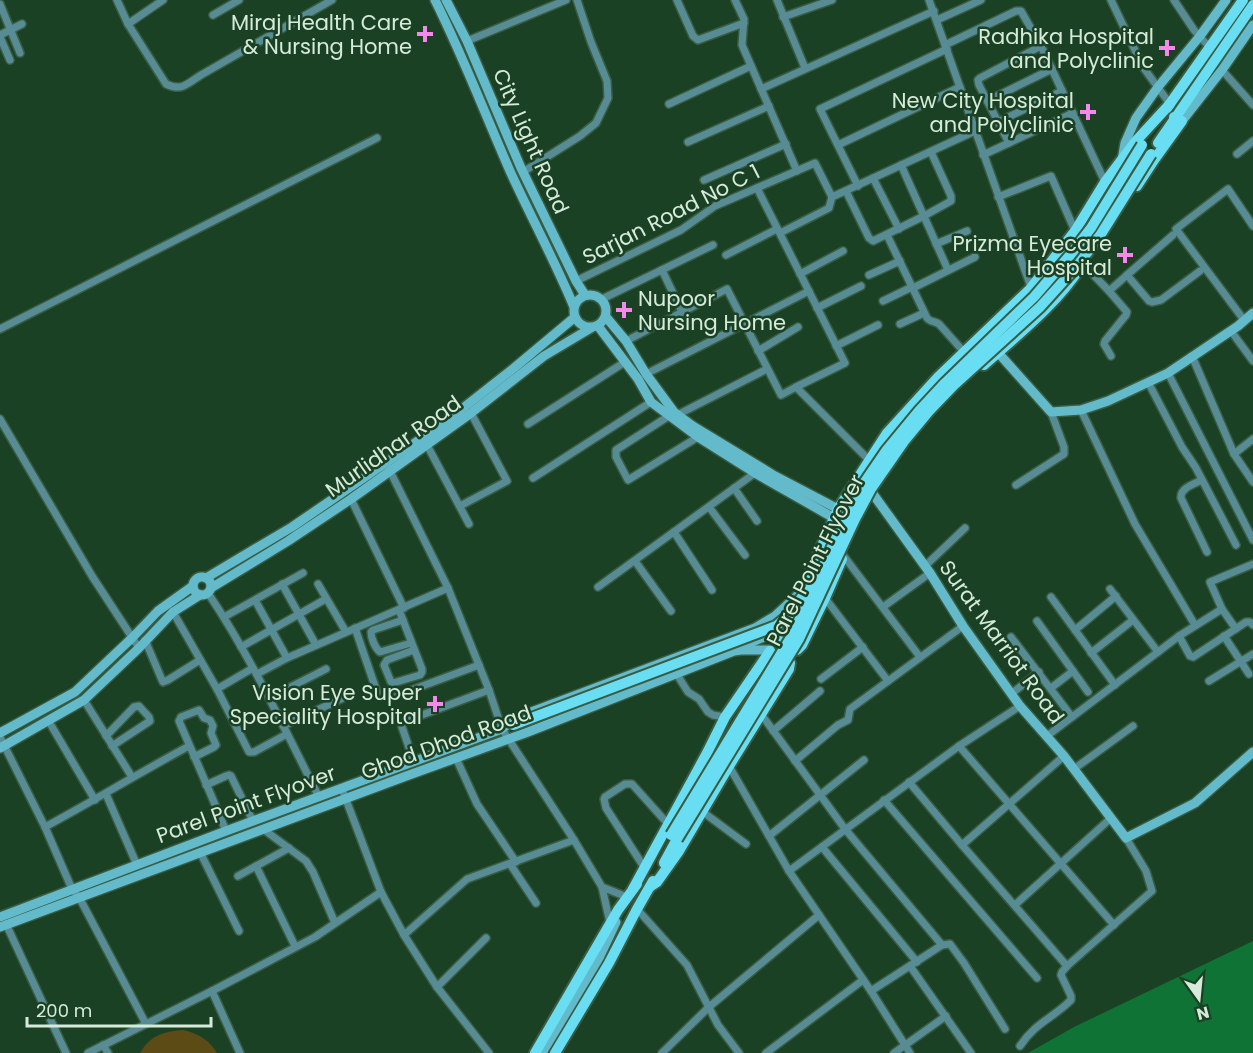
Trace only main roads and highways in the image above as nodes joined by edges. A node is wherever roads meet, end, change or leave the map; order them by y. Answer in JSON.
{"nodes":[{"id":1,"x":435,"y":0,"type":"edge"},
{"id":2,"x":446,"y":0,"type":"edge"},
{"id":3,"x":1226,"y":0,"type":"edge"},
{"id":4,"x":1243,"y":0,"type":"edge"},
{"id":5,"x":1253,"y":5,"type":"edge"},
{"id":6,"x":1253,"y":27,"type":"edge"},
{"id":7,"x":1170,"y":104,"type":"junction"},
{"id":8,"x":1178,"y":119,"type":"junction"},
{"id":9,"x":1122,"y":160,"type":"junction"},
{"id":10,"x":585,"y":296,"type":"junction"},
{"id":11,"x":575,"y":312,"type":"junction"},
{"id":12,"x":1253,"y":313,"type":"edge"},
{"id":13,"x":606,"y":317,"type":"junction"},
{"id":14,"x":594,"y":327,"type":"junction"},
{"id":15,"x":982,"y":335,"type":"junction"},
{"id":16,"x":998,"y":352,"type":"junction"},
{"id":17,"x":673,"y":414,"type":"junction"},
{"id":18,"x":388,"y":466,"type":"junction"},
{"id":19,"x":873,"y":494,"type":"junction"},
{"id":20,"x":836,"y":513,"type":"junction"},
{"id":21,"x":858,"y":525,"type":"junction"},
{"id":22,"x":821,"y":572,"type":"junction"},
{"id":23,"x":206,"y":578,"type":"junction"},
{"id":24,"x":193,"y":586,"type":"junction"},
{"id":25,"x":802,"y":591,"type":"junction"},
{"id":26,"x":206,"y":592,"type":"junction"},
{"id":27,"x":827,"y":594,"type":"junction"},
{"id":28,"x":779,"y":637,"type":"junction"},
{"id":29,"x":738,"y":650,"type":"junction"},
{"id":30,"x":770,"y":650,"type":"junction"},
{"id":31,"x":797,"y":650,"type":"junction"},
{"id":32,"x":790,"y":663,"type":"junction"},
{"id":33,"x":507,"y":727,"type":"junction"},
{"id":34,"x":1,"y":741,"type":"edge"},
{"id":35,"x":1253,"y":753,"type":"edge"},
{"id":36,"x":344,"y":793,"type":"junction"},
{"id":37,"x":672,"y":833,"type":"junction"},
{"id":38,"x":651,"y":886,"type":"junction"},
{"id":39,"x":76,"y":893,"type":"junction"},
{"id":40,"x":630,"y":893,"type":"junction"},
{"id":41,"x":620,"y":907,"type":"junction"},
{"id":42,"x":2,"y":923,"type":"edge"},
{"id":43,"x":535,"y":1053,"type":"edge"},
{"id":44,"x":542,"y":1053,"type":"edge"},
{"id":45,"x":555,"y":1053,"type":"edge"}],
"edges":[{"from":1,"to":11,"type":"main road"},
{"from":2,"to":10,"type":"main road","name":"City Light Road"},
{"from":3,"to":9,"type":"main road"},
{"from":4,"to":7,"type":"main road"},
{"from":5,"to":8,"type":"main road"},
{"from":6,"to":8,"type":"main road"},
{"from":7,"to":9,"type":"main road"},
{"from":7,"to":22,"type":"main road","name":"Parel Point Flyover","bridge":true},
{"from":8,"to":16,"type":"main road"},
{"from":8,"to":37,"type":"main road","name":"Parel Point Flyover","bridge":true},
{"from":9,"to":15,"type":"main road"},
{"from":10,"to":11,"type":"main road"},
{"from":10,"to":13,"type":"main road"},
{"from":11,"to":14,"type":"main road"},
{"from":11,"to":18,"type":"main road","name":"Murlidhar Road"},
{"from":12,"to":16,"type":"main road"},
{"from":13,"to":14,"type":"main road"},
{"from":13,"to":17,"type":"main road"},
{"from":14,"to":17,"type":"main road"},
{"from":14,"to":18,"type":"main road","name":"Murlidhar Road"},
{"from":15,"to":16,"type":"main road"},
{"from":15,"to":20,"type":"main road"},
{"from":16,"to":19,"type":"main road"},
{"from":17,"to":20,"type":"main road"},
{"from":17,"to":20,"type":"main road"},
{"from":18,"to":23,"type":"main road","name":"Murlidhar Road"},
{"from":18,"to":26,"type":"main road","name":"Murlidhar Road"},
{"from":19,"to":21,"type":"main road"},
{"from":19,"to":35,"type":"main road","name":"Surat Marriot Road"},
{"from":20,"to":21,"type":"main road"},
{"from":20,"to":25,"type":"main road"},
{"from":21,"to":27,"type":"main road"},
{"from":22,"to":33,"type":"main road","bridge":true},
{"from":22,"to":37,"type":"main road","name":"Parel Point Flyover","bridge":true},
{"from":23,"to":24,"type":"main road"},
{"from":23,"to":26,"type":"main road"},
{"from":24,"to":26,"type":"main road"},
{"from":24,"to":34,"type":"main road"},
{"from":25,"to":27,"type":"main road"},
{"from":25,"to":28,"type":"main road"},
{"from":25,"to":33,"type":"main road","name":"Ghod Dhod Road"},
{"from":26,"to":34,"type":"main road","name":"Murlidhar Road"},
{"from":27,"to":31,"type":"main road"},
{"from":28,"to":29,"type":"main road"},
{"from":28,"to":30,"type":"main road"},
{"from":28,"to":31,"type":"main road"},
{"from":29,"to":30,"type":"main road","name":"Ghod Dhod Road"},
{"from":29,"to":36,"type":"main road","name":"Ghod Dhod Road"},
{"from":30,"to":32,"type":"main road"},
{"from":30,"to":37,"type":"main road"},
{"from":31,"to":32,"type":"main road"},
{"from":32,"to":38,"type":"main road"},
{"from":33,"to":36,"type":"main road","name":"Parel Point Flyover"},
{"from":36,"to":39,"type":"main road","name":"Ghod Dhod Road"},
{"from":36,"to":39,"type":"main road","name":"Parel Point Flyover"},
{"from":37,"to":38,"type":"main road","name":"Parel Point Flyover"},
{"from":37,"to":40,"type":"main road","name":"Parel Point Flyover"},
{"from":37,"to":40,"type":"main road"},
{"from":38,"to":45,"type":"main road","name":"Parel Point Flyover"},
{"from":39,"to":42,"type":"main road","name":"Ghod Dhod Road"},
{"from":40,"to":41,"type":"main road"},
{"from":41,"to":43,"type":"main road"},
{"from":41,"to":44,"type":"main road"}]}
